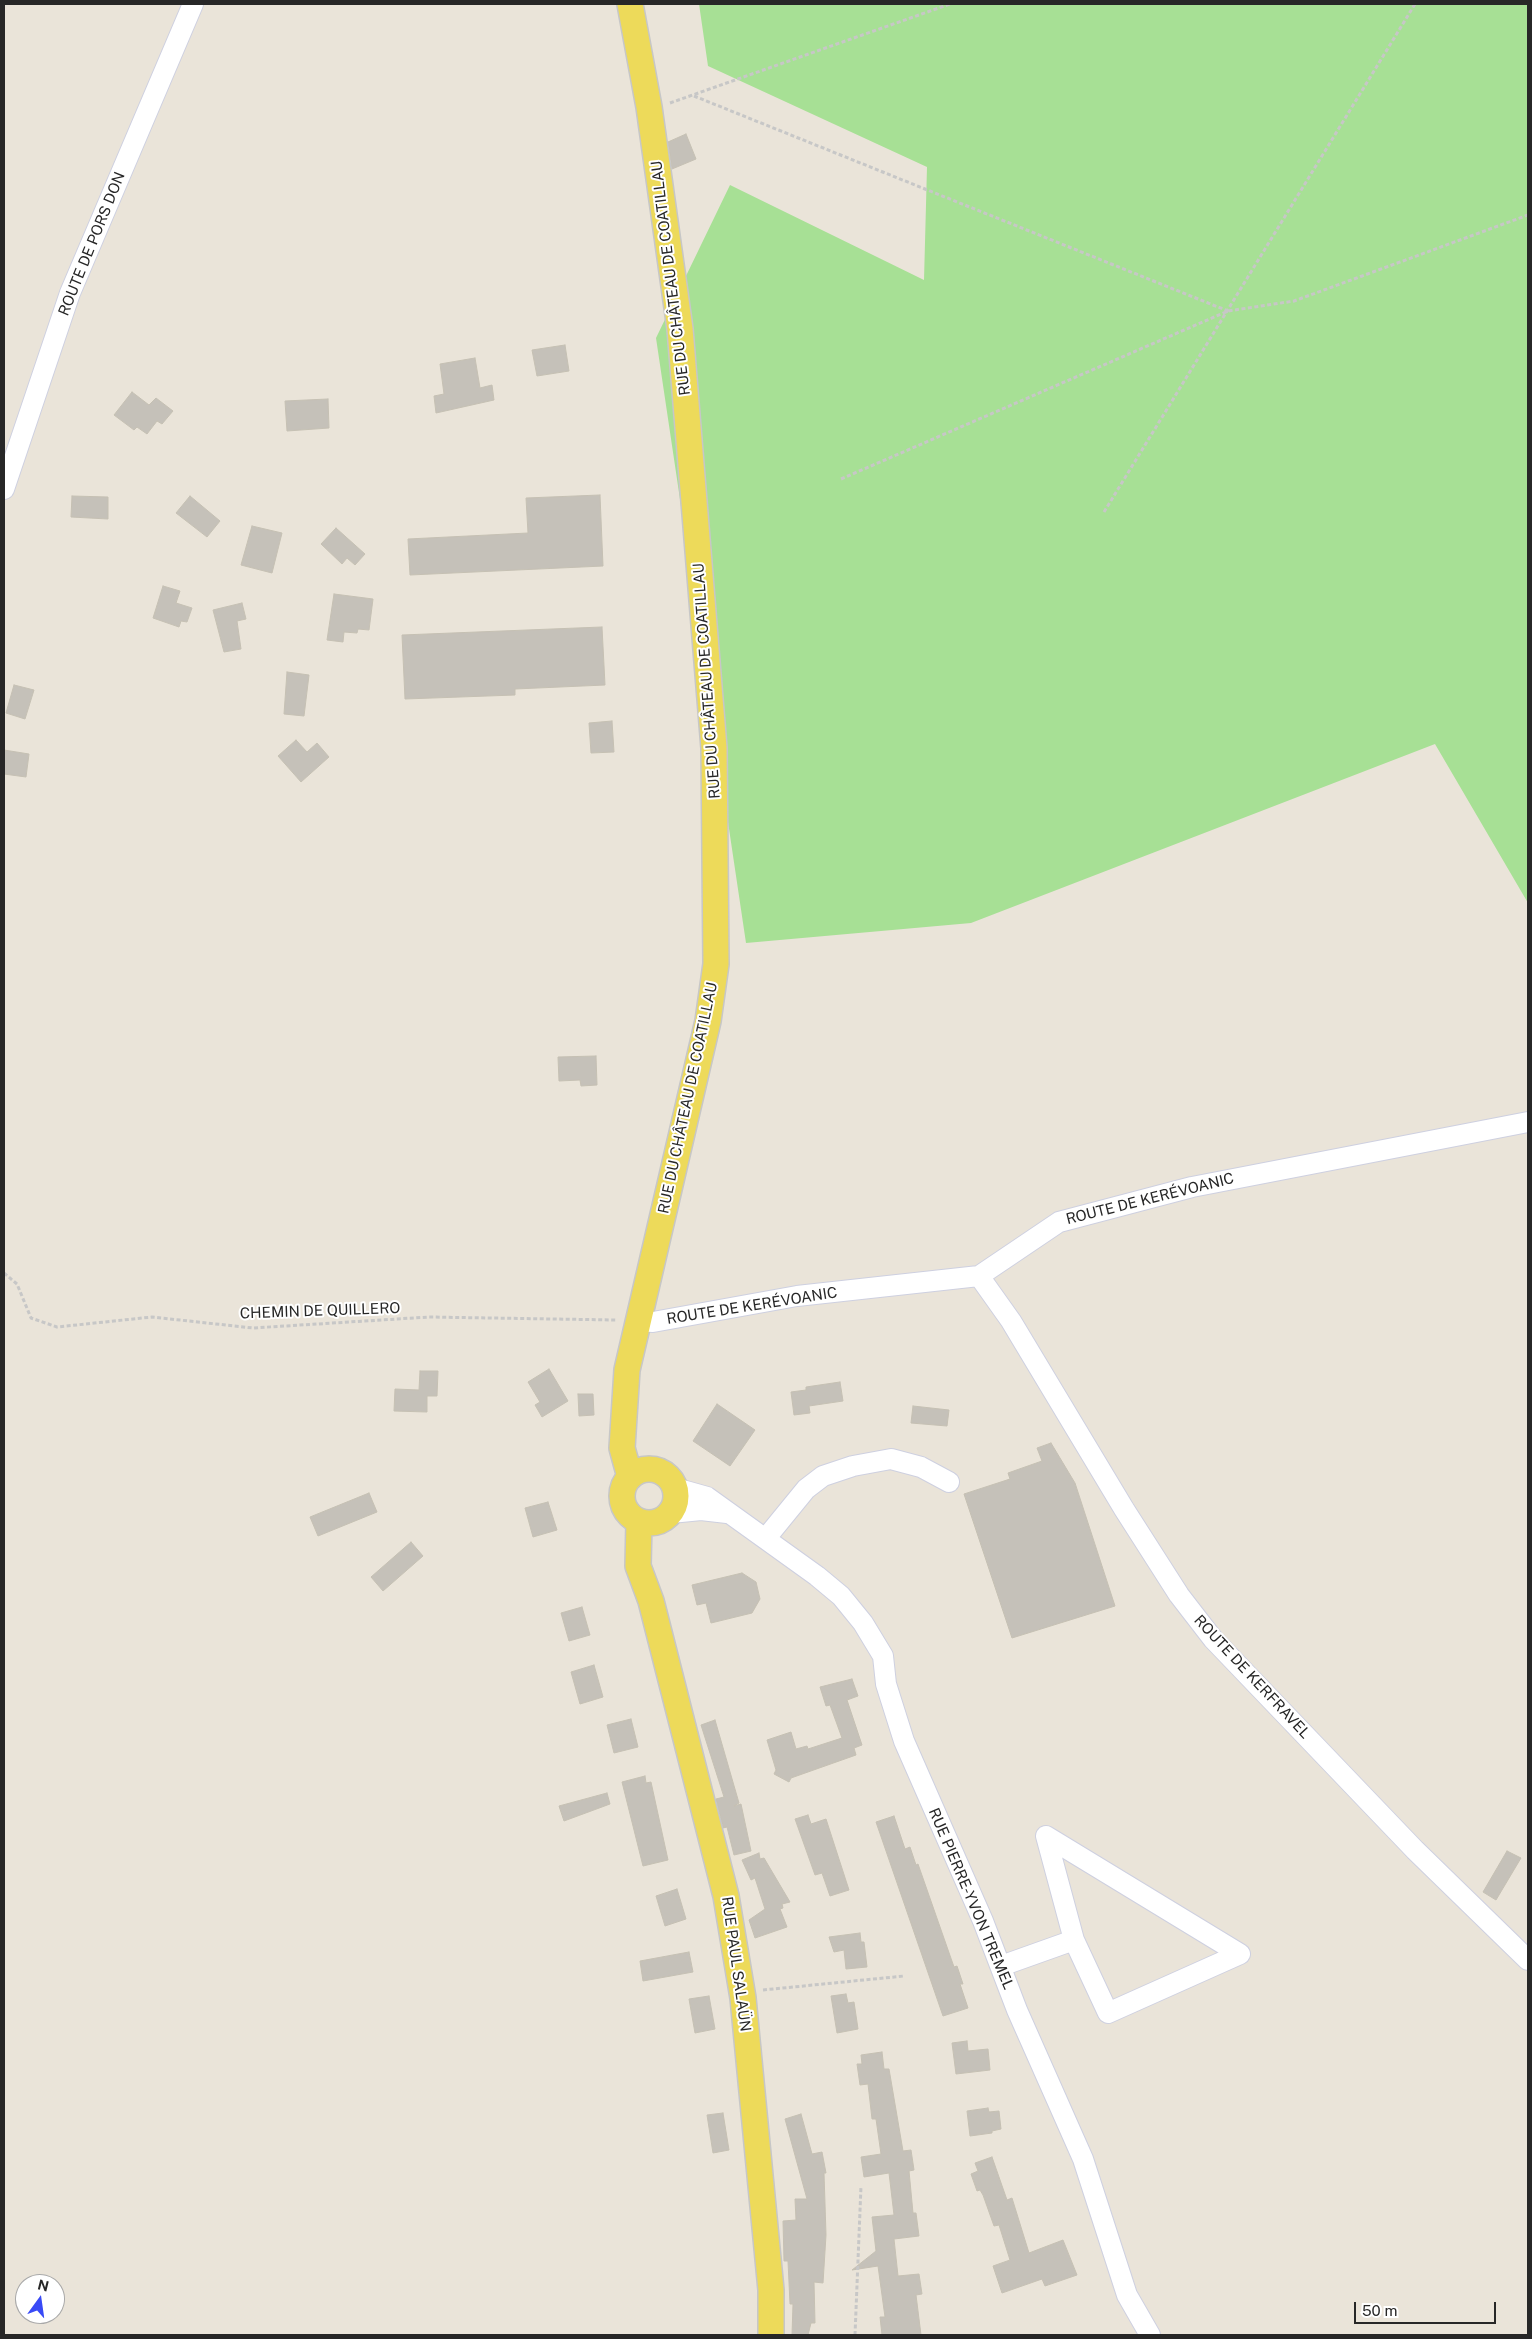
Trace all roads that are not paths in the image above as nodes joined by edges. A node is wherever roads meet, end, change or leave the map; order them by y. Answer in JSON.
{"nodes":[{"id":1,"x":193,"y":4,"type":"edge"},
{"id":2,"x":630,"y":4,"type":"edge"},
{"id":3,"x":4,"y":489,"type":"edge"},
{"id":4,"x":1528,"y":1122,"type":"edge"},
{"id":5,"x":979,"y":1276,"type":"junction"},
{"id":6,"x":637,"y":1321,"type":"junction"},
{"id":7,"x":641,"y":1473,"type":"junction"},
{"id":8,"x":949,"y":1482,"type":"dead end"},
{"id":9,"x":675,"y":1488,"type":"junction"},
{"id":10,"x":729,"y":1513,"type":"junction"},
{"id":11,"x":657,"y":1519,"type":"junction"},
{"id":12,"x":766,"y":1538,"type":"junction"},
{"id":13,"x":1074,"y":1940,"type":"junction"},
{"id":14,"x":1528,"y":1960,"type":"edge"},
{"id":15,"x":1001,"y":1966,"type":"junction"},
{"id":16,"x":771,"y":2335,"type":"edge"},
{"id":17,"x":1150,"y":2335,"type":"edge"}],
"edges":[{"from":1,"to":3,"type":"street","name":"ROUTE DE PORS DON"},
{"from":2,"to":6,"type":"main road","name":"RUE DU CHÂTEAU DE COATILLAU"},
{"from":4,"to":5,"type":"street","name":"ROUTE DE KERÉVOANIC"},
{"from":5,"to":6,"type":"street","name":"ROUTE DE KERÉVOANIC"},
{"from":5,"to":14,"type":"street","name":"ROUTE DE KERFRAVEL"},
{"from":6,"to":7,"type":"main road"},
{"from":7,"to":9,"type":"main road"},
{"from":7,"to":11,"type":"main road"},
{"from":8,"to":12,"type":"street"},
{"from":9,"to":10,"type":"street","name":"RUE PIERRE-YVON TREMEL"},
{"from":9,"to":11,"type":"main road"},
{"from":10,"to":11,"type":"street","name":"RUE PIERRE-YVON TREMEL"},
{"from":10,"to":12,"type":"street","name":"RUE PIERRE-YVON TREMEL"},
{"from":11,"to":16,"type":"main road","name":"RUE PAUL SALAÜN"},
{"from":12,"to":15,"type":"street","name":"RUE PIERRE-YVON TREMEL"},
{"from":13,"to":13,"type":"street"},
{"from":13,"to":15,"type":"street"},
{"from":15,"to":17,"type":"street","name":"RUE PIERRE-YVON TREMEL"}]}
